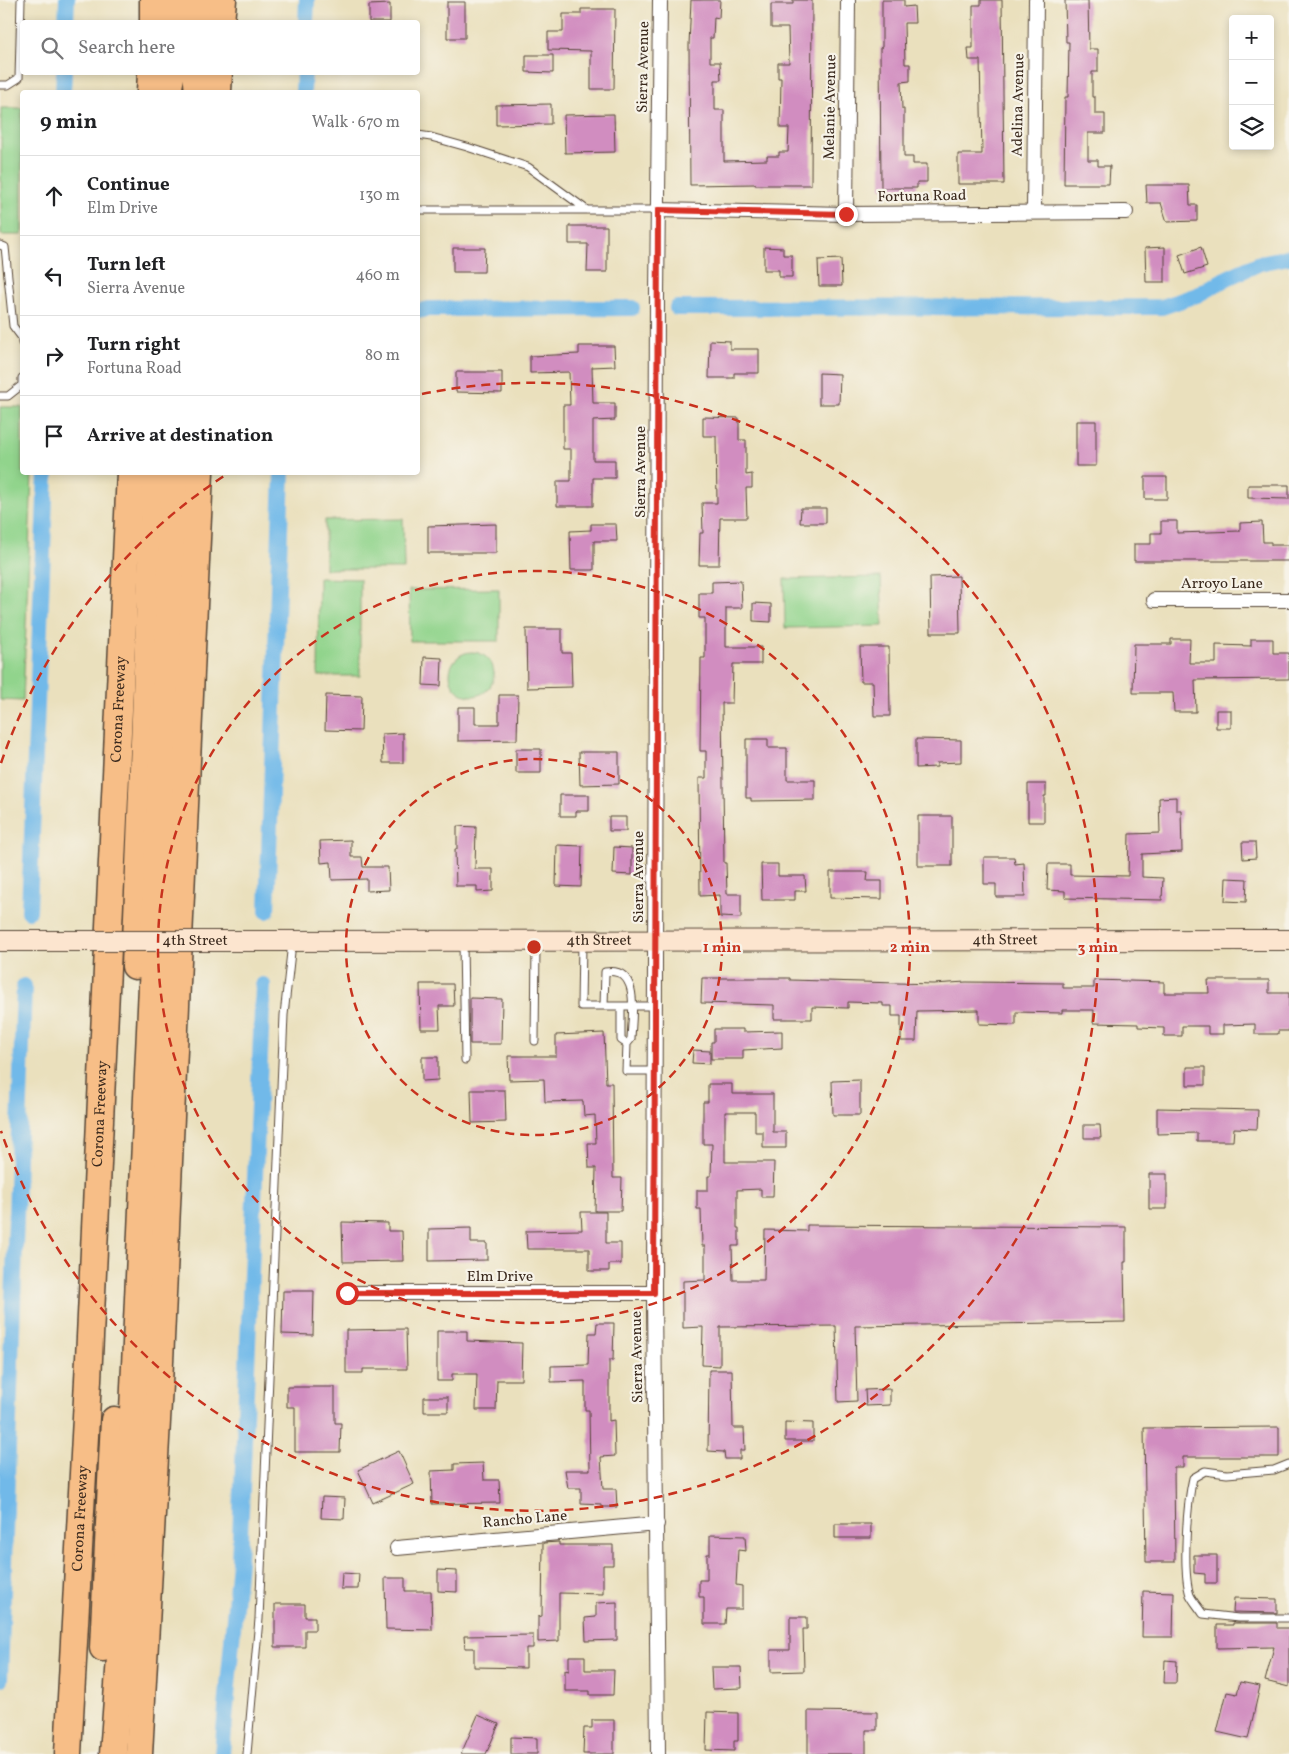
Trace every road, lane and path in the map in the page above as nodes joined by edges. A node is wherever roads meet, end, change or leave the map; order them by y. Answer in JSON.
{"nodes":[{"id":1,"x":21,"y":0,"type":"edge"},
{"id":2,"x":154,"y":0,"type":"edge"},
{"id":3,"x":177,"y":0,"type":"edge"},
{"id":4,"x":199,"y":0,"type":"edge"},
{"id":5,"x":222,"y":0,"type":"edge"},
{"id":6,"x":660,"y":0,"type":"edge"},
{"id":7,"x":848,"y":0,"type":"edge"},
{"id":8,"x":1036,"y":0,"type":"edge"},
{"id":9,"x":20,"y":20,"type":"edge"},
{"id":10,"x":153,"y":20,"type":"edge"},
{"id":11,"x":176,"y":20,"type":"edge"},
{"id":12,"x":198,"y":20,"type":"edge"},
{"id":13,"x":221,"y":20,"type":"edge"},
{"id":14,"x":20,"y":39,"type":"edge"},
{"id":15,"x":151,"y":75,"type":"edge"},
{"id":16,"x":172,"y":75,"type":"edge"},
{"id":17,"x":173,"y":75,"type":"edge"},
{"id":18,"x":196,"y":75,"type":"edge"},
{"id":19,"x":196,"y":75,"type":"edge"},
{"id":20,"x":219,"y":75,"type":"edge"},
{"id":21,"x":0,"y":85,"type":"edge"},
{"id":22,"x":150,"y":90,"type":"edge"},
{"id":23,"x":168,"y":90,"type":"edge"},
{"id":24,"x":173,"y":90,"type":"edge"},
{"id":25,"x":194,"y":90,"type":"edge"},
{"id":26,"x":198,"y":90,"type":"edge"},
{"id":27,"x":218,"y":90,"type":"edge"},
{"id":28,"x":420,"y":135,"type":"edge"},
{"id":29,"x":420,"y":210,"type":"edge"},
{"id":30,"x":587,"y":210,"type":"junction"},
{"id":31,"x":658,"y":210,"type":"junction"},
{"id":32,"x":1034,"y":211,"type":"junction"},
{"id":33,"x":1126,"y":212,"type":"dead end"},
{"id":34,"x":846,"y":214,"type":"junction"},
{"id":35,"x":0,"y":245,"type":"edge"},
{"id":36,"x":20,"y":335,"type":"edge"},
{"id":37,"x":20,"y":387,"type":"edge"},
{"id":38,"x":0,"y":396,"type":"edge"},
{"id":39,"x":130,"y":475,"type":"edge"},
{"id":40,"x":156,"y":475,"type":"edge"},
{"id":41,"x":175,"y":475,"type":"edge"},
{"id":42,"x":200,"y":475,"type":"edge"},
{"id":43,"x":1154,"y":600,"type":"dead end"},
{"id":44,"x":1289,"y":600,"type":"edge"},
{"id":45,"x":582,"y":940,"type":"junction"},
{"id":46,"x":1289,"y":940,"type":"edge"},
{"id":47,"x":0,"y":941,"type":"edge"},
{"id":48,"x":289,"y":941,"type":"junction"},
{"id":49,"x":463,"y":941,"type":"junction"},
{"id":50,"x":536,"y":941,"type":"junction"},
{"id":51,"x":655,"y":941,"type":"junction"},
{"id":52,"x":604,"y":1006,"type":"junction"},
{"id":53,"x":621,"y":1006,"type":"junction"},
{"id":54,"x":632,"y":1006,"type":"junction"},
{"id":55,"x":655,"y":1006,"type":"junction"},
{"id":56,"x":535,"y":1041,"type":"dead end"},
{"id":57,"x":627,"y":1044,"type":"junction"},
{"id":58,"x":465,"y":1060,"type":"dead end"},
{"id":59,"x":655,"y":1071,"type":"junction"},
{"id":60,"x":347,"y":1293,"type":"dead end"},
{"id":61,"x":654,"y":1293,"type":"junction"},
{"id":62,"x":1289,"y":1464,"type":"edge"},
{"id":63,"x":657,"y":1524,"type":"junction"},
{"id":64,"x":397,"y":1548,"type":"dead end"},
{"id":65,"x":1289,"y":1618,"type":"edge"},
{"id":66,"x":68,"y":1754,"type":"edge"},
{"id":67,"x":98,"y":1754,"type":"edge"},
{"id":68,"x":113,"y":1754,"type":"edge"},
{"id":69,"x":139,"y":1754,"type":"edge"},
{"id":70,"x":247,"y":1754,"type":"edge"},
{"id":71,"x":658,"y":1754,"type":"edge"}],
"edges":[{"from":1,"to":9,"type":"lane"},
{"from":2,"to":10,"type":"highway"},
{"from":3,"to":11,"type":"highway"},
{"from":4,"to":12,"type":"highway"},
{"from":5,"to":13,"type":"highway"},
{"from":6,"to":31,"type":"street","name":"Sierra Avenue"},
{"from":7,"to":34,"type":"street","name":"Melanie Avenue"},
{"from":8,"to":32,"type":"street","name":"Adelina Avenue"},
{"from":14,"to":21,"type":"lane"},
{"from":15,"to":22,"type":"highway"},
{"from":16,"to":23,"type":"highway"},
{"from":17,"to":24,"type":"highway"},
{"from":18,"to":25,"type":"highway"},
{"from":19,"to":26,"type":"highway"},
{"from":20,"to":27,"type":"highway"},
{"from":28,"to":30,"type":"lane"},
{"from":29,"to":30,"type":"lane"},
{"from":30,"to":31,"type":"lane"},
{"from":31,"to":34,"type":"street","name":"Fortuna Road"},
{"from":31,"to":51,"type":"street","name":"Sierra Avenue"},
{"from":32,"to":33,"type":"street","name":"Fortuna Road"},
{"from":32,"to":34,"type":"street","name":"Fortuna Road"},
{"from":35,"to":36,"type":"lane"},
{"from":37,"to":38,"type":"lane"},
{"from":39,"to":66,"type":"highway","name":"Corona Freeway"},
{"from":40,"to":67,"type":"highway"},
{"from":41,"to":68,"type":"highway"},
{"from":42,"to":69,"type":"highway"},
{"from":43,"to":44,"type":"street","name":"Arroyo Lane"},
{"from":45,"to":50,"type":"street","name":"4th Street"},
{"from":45,"to":51,"type":"street","name":"4th Street"},
{"from":45,"to":52,"type":"lane"},
{"from":46,"to":51,"type":"street","name":"4th Street"},
{"from":47,"to":48,"type":"street","name":"4th Street","bridge":true},
{"from":48,"to":49,"type":"street","name":"4th Street"},
{"from":48,"to":70,"type":"lane"},
{"from":49,"to":50,"type":"street","name":"4th Street"},
{"from":49,"to":58,"type":"lane"},
{"from":50,"to":56,"type":"lane"},
{"from":51,"to":55,"type":"street","name":"Sierra Avenue"},
{"from":52,"to":53,"type":"lane"},
{"from":52,"to":54,"type":"lane"},
{"from":53,"to":54,"type":"lane"},
{"from":53,"to":57,"type":"lane"},
{"from":54,"to":55,"type":"lane"},
{"from":54,"to":57,"type":"lane"},
{"from":55,"to":59,"type":"street","name":"Sierra Avenue"},
{"from":57,"to":59,"type":"lane"},
{"from":59,"to":61,"type":"street","name":"Sierra Avenue"},
{"from":60,"to":61,"type":"street","name":"Elm Drive"},
{"from":61,"to":63,"type":"street","name":"Sierra Avenue"},
{"from":62,"to":65,"type":"lane"},
{"from":63,"to":64,"type":"street","name":"Rancho Lane"},
{"from":63,"to":71,"type":"street","name":"Sierra Avenue"}]}
